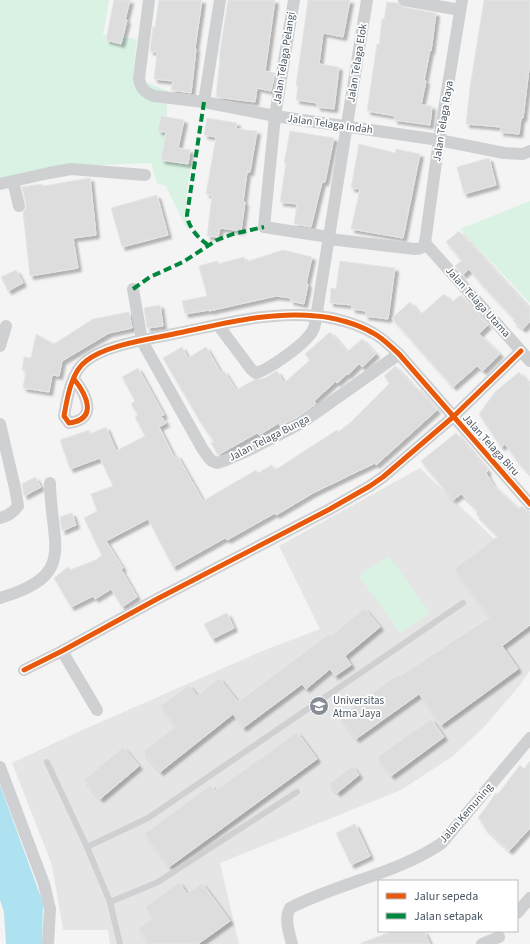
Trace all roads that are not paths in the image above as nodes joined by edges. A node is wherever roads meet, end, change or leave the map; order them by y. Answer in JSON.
{"nodes":[{"id":1,"x":149,"y":0,"type":"edge"},
{"id":2,"x":220,"y":0,"type":"edge"},
{"id":3,"x":294,"y":0,"type":"edge"},
{"id":4,"x":367,"y":0,"type":"edge"},
{"id":5,"x":404,"y":0,"type":"edge"},
{"id":6,"x":461,"y":5,"type":"edge"},
{"id":7,"x":204,"y":102,"type":"junction"},
{"id":8,"x":275,"y":116,"type":"junction"},
{"id":9,"x":348,"y":127,"type":"junction"},
{"id":10,"x":439,"y":140,"type":"junction"},
{"id":11,"x":530,"y":151,"type":"edge"},
{"id":12,"x":145,"y":175,"type":"dead end"},
{"id":13,"x":13,"y":181,"type":"junction"},
{"id":14,"x":0,"y":184,"type":"edge"},
{"id":15,"x":19,"y":206,"type":"dead end"},
{"id":16,"x":329,"y":238,"type":"junction"},
{"id":17,"x":426,"y":243,"type":"junction"},
{"id":18,"x":133,"y":289,"type":"dead end"},
{"id":19,"x":316,"y":316,"type":"junction"},
{"id":20,"x":218,"y":325,"type":"junction"},
{"id":21,"x":6,"y":326,"type":"dead end"},
{"id":22,"x":142,"y":340,"type":"junction"},
{"id":23,"x":0,"y":346,"type":"edge"},
{"id":24,"x":521,"y":351,"type":"junction"},
{"id":25,"x":399,"y":354,"type":"junction"},
{"id":26,"x":530,"y":361,"type":"edge"},
{"id":27,"x":74,"y":380,"type":"dead end"},
{"id":28,"x":453,"y":417,"type":"junction"},
{"id":29,"x":0,"y":424,"type":"edge"},
{"id":30,"x":50,"y":483,"type":"dead end"},
{"id":31,"x":530,"y":504,"type":"edge"},
{"id":32,"x":0,"y":518,"type":"edge"},
{"id":33,"x":0,"y":598,"type":"edge"},
{"id":34,"x":463,"y":603,"type":"dead end"},
{"id":35,"x":62,"y":651,"type":"junction"},
{"id":36,"x":24,"y":670,"type":"dead end"},
{"id":37,"x":97,"y":710,"type":"dead end"},
{"id":38,"x":530,"y":738,"type":"edge"},
{"id":39,"x":47,"y":762,"type":"dead end"},
{"id":40,"x":0,"y":767,"type":"edge"},
{"id":41,"x":297,"y":792,"type":"dead end"},
{"id":42,"x":87,"y":848,"type":"junction"},
{"id":43,"x":530,"y":898,"type":"edge"},
{"id":44,"x":110,"y":902,"type":"junction"},
{"id":45,"x":518,"y":912,"type":"edge"},
{"id":46,"x":501,"y":937,"type":"edge"},
{"id":47,"x":48,"y":944,"type":"edge"},
{"id":48,"x":120,"y":944,"type":"edge"},
{"id":49,"x":292,"y":944,"type":"edge"},
{"id":50,"x":482,"y":944,"type":"edge"}],
"edges":[{"from":1,"to":7,"type":"street","name":"Jalan Telaga Indah"},
{"from":2,"to":7,"type":"street"},
{"from":3,"to":8,"type":"street","name":"Jalan Telaga Pelangi"},
{"from":4,"to":9,"type":"street","name":"Jalan Telaga Elok"},
{"from":5,"to":6,"type":"street"},
{"from":6,"to":10,"type":"street","name":"Jalan Telaga Raya"},
{"from":7,"to":8,"type":"street","name":"Jalan Telaga Indah"},
{"from":8,"to":9,"type":"street","name":"Jalan Telaga Indah"},
{"from":8,"to":16,"type":"street","name":"Jalan Telaga Pelangi"},
{"from":9,"to":10,"type":"street","name":"Jalan Telaga Indah"},
{"from":9,"to":16,"type":"street","name":"Jalan Telaga Elok"},
{"from":10,"to":11,"type":"street","name":"Jalan Telaga Indah"},
{"from":10,"to":17,"type":"street","name":"Jalan Telaga Raya"},
{"from":12,"to":13,"type":"street"},
{"from":13,"to":14,"type":"street"},
{"from":13,"to":15,"type":"street"},
{"from":16,"to":17,"type":"street"},
{"from":16,"to":19,"type":"street","name":"Jalan Telaga Elok"},
{"from":17,"to":24,"type":"street","name":"Jalan Telaga Utama"},
{"from":18,"to":22,"type":"street"},
{"from":19,"to":20,"type":"street","name":"Jalan Telaga Biru"},
{"from":19,"to":20,"type":"street","name":"Jalan Telaga Elok"},
{"from":19,"to":25,"type":"street","name":"Jalan Telaga Biru"},
{"from":20,"to":22,"type":"street","name":"Jalan Telaga Biru"},
{"from":21,"to":23,"type":"street"},
{"from":22,"to":25,"type":"street","name":"Jalan Telaga Bunga"},
{"from":22,"to":27,"type":"street","name":"Jalan Telaga Biru"},
{"from":24,"to":26,"type":"street","name":"Jalan Telaga Utama"},
{"from":24,"to":28,"type":"street"},
{"from":25,"to":28,"type":"street","name":"Jalan Telaga Biru"},
{"from":28,"to":31,"type":"street","name":"Jalan Telaga Biru"},
{"from":28,"to":35,"type":"street"},
{"from":29,"to":32,"type":"street"},
{"from":30,"to":33,"type":"street"},
{"from":34,"to":42,"type":"lane"},
{"from":35,"to":36,"type":"street"},
{"from":35,"to":37,"type":"street"},
{"from":38,"to":49,"type":"street","name":"Jalan Kemuning"},
{"from":39,"to":42,"type":"lane"},
{"from":40,"to":47,"type":"street"},
{"from":41,"to":44,"type":"lane"},
{"from":42,"to":44,"type":"lane"},
{"from":43,"to":45,"type":"street"},
{"from":44,"to":48,"type":"lane"},
{"from":46,"to":50,"type":"street"}]}
